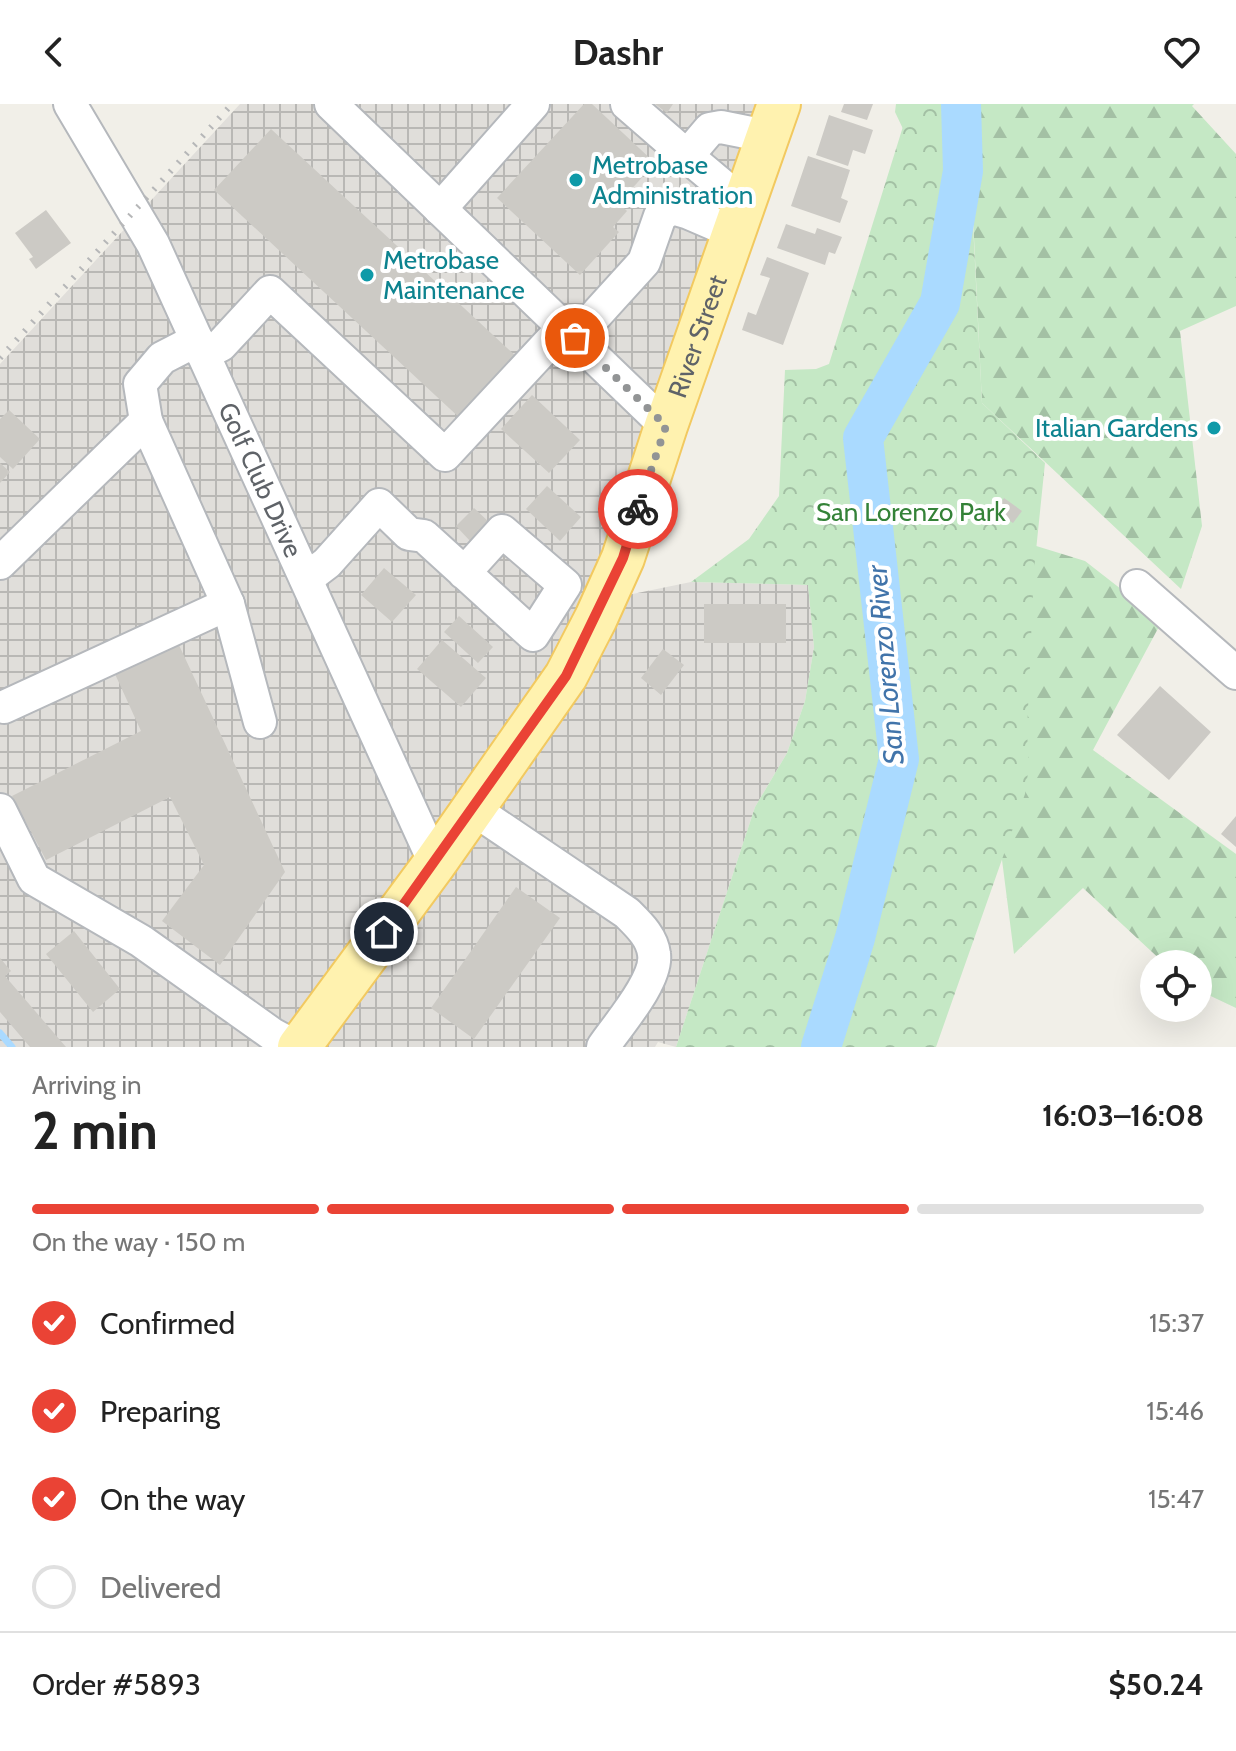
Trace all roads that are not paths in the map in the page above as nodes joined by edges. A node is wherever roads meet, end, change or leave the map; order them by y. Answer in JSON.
{"nodes":[{"id":1,"x":70,"y":104,"type":"edge"},
{"id":2,"x":331,"y":104,"type":"edge"},
{"id":3,"x":533,"y":104,"type":"edge"},
{"id":4,"x":627,"y":104,"type":"edge"},
{"id":5,"x":772,"y":120,"type":"edge"},
{"id":6,"x":687,"y":156,"type":"junction"},
{"id":7,"x":440,"y":209,"type":"junction"},
{"id":8,"x":738,"y":218,"type":"junction"},
{"id":9,"x":570,"y":333,"type":"junction"},
{"id":10,"x":200,"y":347,"type":"junction"},
{"id":11,"x":146,"y":421,"type":"junction"},
{"id":12,"x":666,"y":426,"type":"junction"},
{"id":13,"x":0,"y":563,"type":"edge"},
{"id":14,"x":464,"y":573,"type":"dead end"},
{"id":15,"x":306,"y":579,"type":"junction"},
{"id":16,"x":1137,"y":586,"type":"dead end"},
{"id":17,"x":228,"y":604,"type":"junction"},
{"id":18,"x":1236,"y":673,"type":"edge"},
{"id":19,"x":1,"y":709,"type":"edge"},
{"id":20,"x":260,"y":722,"type":"dead end"},
{"id":21,"x":473,"y":809,"type":"junction"},
{"id":22,"x":0,"y":810,"type":"edge"},
{"id":23,"x":435,"y":863,"type":"junction"},
{"id":24,"x":297,"y":1047,"type":"edge"},
{"id":25,"x":603,"y":1047,"type":"edge"}],
"edges":[{"from":1,"to":10,"type":"street","name":"Golf Club Drive"},
{"from":2,"to":7,"type":"street"},
{"from":3,"to":7,"type":"street"},
{"from":4,"to":6,"type":"street"},
{"from":5,"to":6,"type":"street"},
{"from":5,"to":8,"type":"main road","name":"River Street"},
{"from":6,"to":8,"type":"street"},
{"from":7,"to":9,"type":"street"},
{"from":8,"to":9,"type":"street"},
{"from":8,"to":12,"type":"main road","name":"River Street"},
{"from":9,"to":10,"type":"street"},
{"from":9,"to":12,"type":"street"},
{"from":10,"to":11,"type":"street"},
{"from":10,"to":15,"type":"street","name":"Golf Club Drive"},
{"from":11,"to":13,"type":"street"},
{"from":11,"to":17,"type":"street"},
{"from":12,"to":21,"type":"main road","name":"River Street"},
{"from":14,"to":15,"type":"street"},
{"from":15,"to":23,"type":"street","name":"Golf Club Drive"},
{"from":16,"to":18,"type":"street"},
{"from":17,"to":19,"type":"street"},
{"from":17,"to":20,"type":"street"},
{"from":21,"to":23,"type":"main road","name":"River Street"},
{"from":21,"to":25,"type":"street"},
{"from":22,"to":24,"type":"street"},
{"from":23,"to":24,"type":"main road","name":"River Street"}]}
